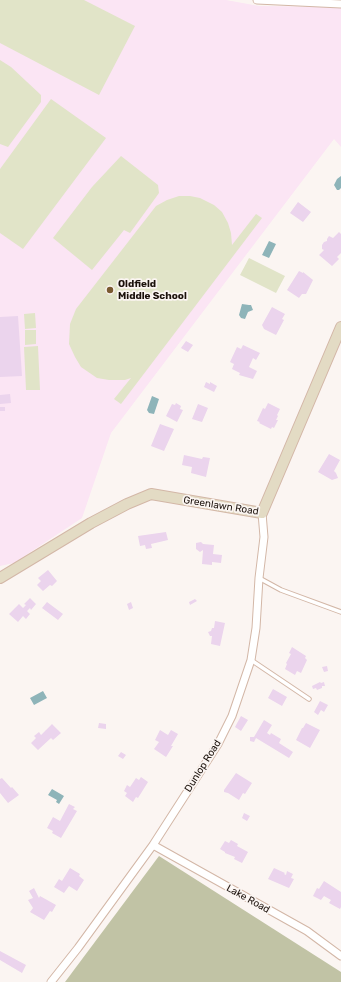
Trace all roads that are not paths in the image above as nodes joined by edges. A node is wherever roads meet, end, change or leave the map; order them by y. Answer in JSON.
{"nodes":[{"id":1,"x":257,"y":0,"type":"edge"},
{"id":2,"x":341,"y":4,"type":"edge"},
{"id":3,"x":341,"y":327,"type":"edge"},
{"id":4,"x":262,"y":513,"type":"junction"},
{"id":5,"x":0,"y":578,"type":"edge"},
{"id":6,"x":259,"y":578,"type":"junction"},
{"id":7,"x":341,"y":612,"type":"edge"},
{"id":8,"x":250,"y":660,"type":"junction"},
{"id":9,"x":309,"y":699,"type":"dead end"},
{"id":10,"x":153,"y":845,"type":"junction"},
{"id":11,"x":341,"y":956,"type":"edge"},
{"id":12,"x":50,"y":982,"type":"edge"}],
"edges":[{"from":1,"to":2,"type":"street"},
{"from":3,"to":4,"type":"main road","name":"Greenlawn Road"},
{"from":4,"to":5,"type":"main road","name":"Greenlawn Road"},
{"from":4,"to":6,"type":"street","name":"Dunlop Road"},
{"from":6,"to":7,"type":"lane"},
{"from":6,"to":8,"type":"street","name":"Dunlop Road"},
{"from":8,"to":9,"type":"lane"},
{"from":8,"to":10,"type":"street","name":"Dunlop Road"},
{"from":10,"to":11,"type":"street","name":"Lake Road"},
{"from":10,"to":12,"type":"street","name":"Dunlop Road"}]}
